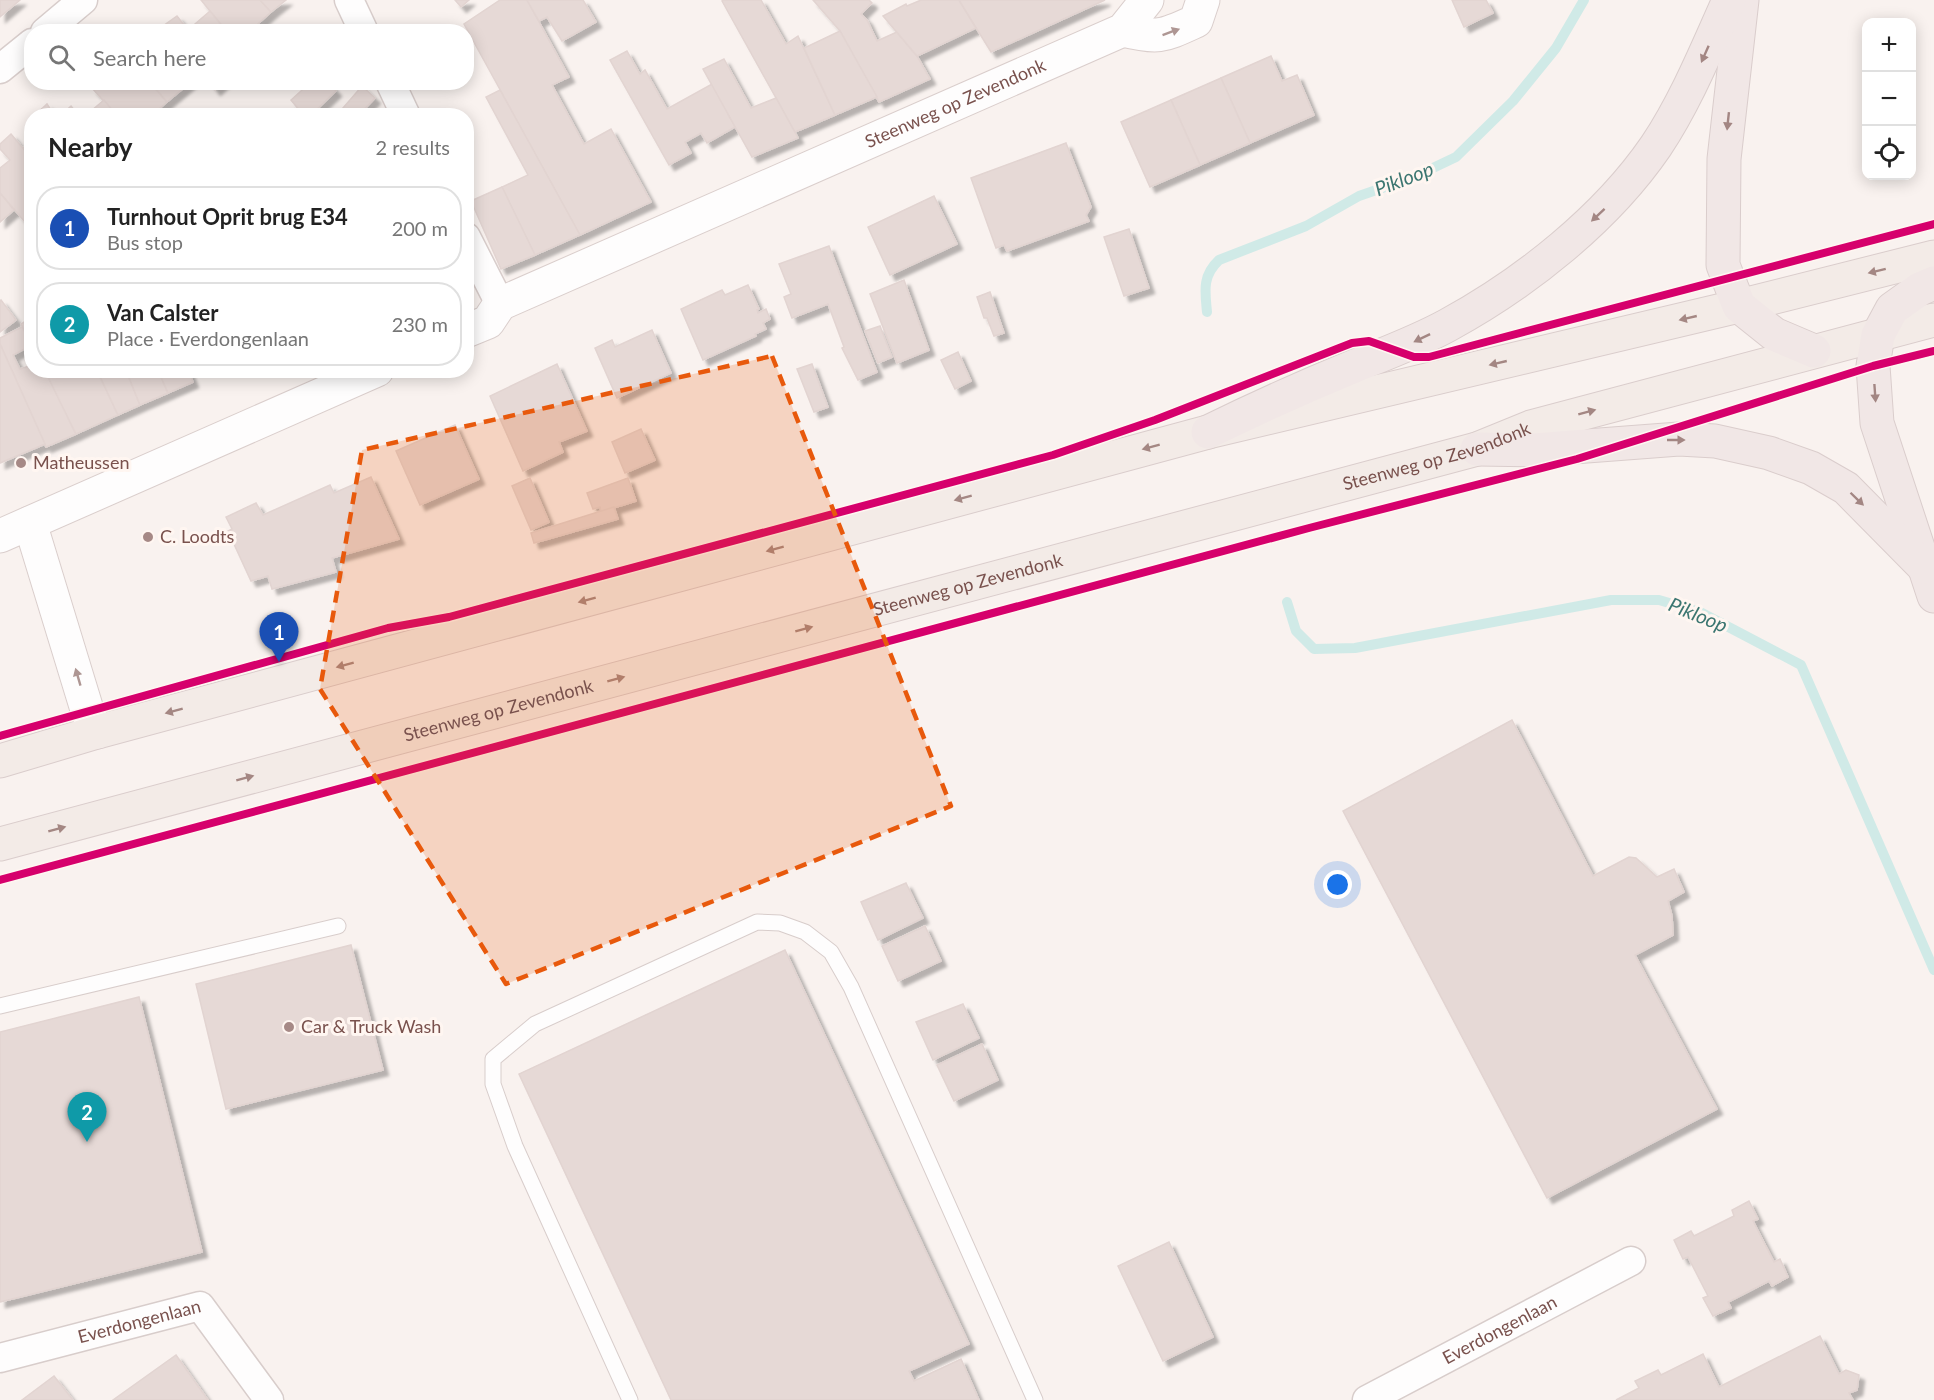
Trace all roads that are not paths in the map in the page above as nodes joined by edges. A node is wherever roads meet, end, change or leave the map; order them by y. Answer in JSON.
{"nodes":[{"id":1,"x":83,"y":0,"type":"edge"},
{"id":2,"x":349,"y":0,"type":"edge"},
{"id":3,"x":1147,"y":0,"type":"edge"},
{"id":4,"x":1203,"y":0,"type":"edge"},
{"id":5,"x":1729,"y":0,"type":"edge"},
{"id":6,"x":1742,"y":0,"type":"edge"},
{"id":7,"x":54,"y":24,"type":"edge"},
{"id":8,"x":360,"y":24,"type":"edge"},
{"id":9,"x":1123,"y":30,"type":"junction"},
{"id":10,"x":24,"y":50,"type":"edge"},
{"id":11,"x":0,"y":69,"type":"edge"},
{"id":12,"x":394,"y":90,"type":"edge"},
{"id":13,"x":402,"y":108,"type":"edge"},
{"id":14,"x":474,"y":253,"type":"edge"},
{"id":15,"x":1934,"y":257,"type":"edge"},
{"id":16,"x":1934,"y":283,"type":"edge"},
{"id":17,"x":500,"y":304,"type":"junction"},
{"id":18,"x":1738,"y":306,"type":"junction"},
{"id":19,"x":1934,"y":320,"type":"edge"},
{"id":20,"x":474,"y":328,"type":"edge"},
{"id":21,"x":1878,"y":335,"type":"junction"},
{"id":22,"x":1814,"y":351,"type":"junction"},
{"id":23,"x":359,"y":378,"type":"edge"},
{"id":24,"x":1208,"y":432,"type":"junction"},
{"id":25,"x":1477,"y":449,"type":"junction"},
{"id":26,"x":30,"y":523,"type":"junction"},
{"id":27,"x":0,"y":536,"type":"edge"},
{"id":28,"x":1929,"y":582,"type":"edge"},
{"id":29,"x":97,"y":732,"type":"junction"},
{"id":30,"x":0,"y":761,"type":"edge"},
{"id":31,"x":0,"y":844,"type":"edge"},
{"id":32,"x":338,"y":926,"type":"dead end"},
{"id":33,"x":0,"y":1006,"type":"edge"},
{"id":34,"x":1631,"y":1261,"type":"dead end"},
{"id":35,"x":0,"y":1358,"type":"edge"},
{"id":36,"x":268,"y":1400,"type":"edge"},
{"id":37,"x":630,"y":1400,"type":"edge"},
{"id":38,"x":1035,"y":1400,"type":"edge"},
{"id":39,"x":1367,"y":1400,"type":"edge"}],
"edges":[{"from":1,"to":7,"type":"street"},
{"from":2,"to":8,"type":"street"},
{"from":3,"to":9,"type":"street","name":"Steenweg op Zevendonk"},
{"from":9,"to":4,"type":"street","one_way":true},
{"from":5,"to":24,"type":"highway","one_way":true},
{"from":6,"to":18,"type":"highway","one_way":true},
{"from":9,"to":17,"type":"street","name":"Steenweg op Zevendonk"},
{"from":10,"to":11,"type":"street"},
{"from":12,"to":13,"type":"street"},
{"from":14,"to":17,"type":"street"},
{"from":15,"to":18,"type":"main road","one_way":true},
{"from":16,"to":21,"type":"highway"},
{"from":17,"to":20,"type":"street","name":"Steenweg op Zevendonk"},
{"from":18,"to":22,"type":"highway"},
{"from":18,"to":24,"type":"main road","one_way":true},
{"from":19,"to":21,"type":"main road","name":"Steenweg op Zevendonk"},
{"from":21,"to":22,"type":"main road","name":"Steenweg op Zevendonk"},
{"from":21,"to":28,"type":"highway","one_way":true},
{"from":25,"to":22,"type":"main road","name":"Steenweg op Zevendonk","one_way":true},
{"from":23,"to":26,"type":"street"},
{"from":24,"to":29,"type":"main road","one_way":true},
{"from":25,"to":28,"type":"highway","one_way":true},
{"from":31,"to":25,"type":"main road","name":"Steenweg op Zevendonk","one_way":true},
{"from":26,"to":27,"type":"street"},
{"from":29,"to":26,"type":"street","one_way":true},
{"from":29,"to":30,"type":"main road"},
{"from":32,"to":33,"type":"lane"},
{"from":34,"to":39,"type":"street","name":"Everdongenlaan"},
{"from":35,"to":36,"type":"street","name":"Everdongenlaan"},
{"from":37,"to":38,"type":"lane"}]}
